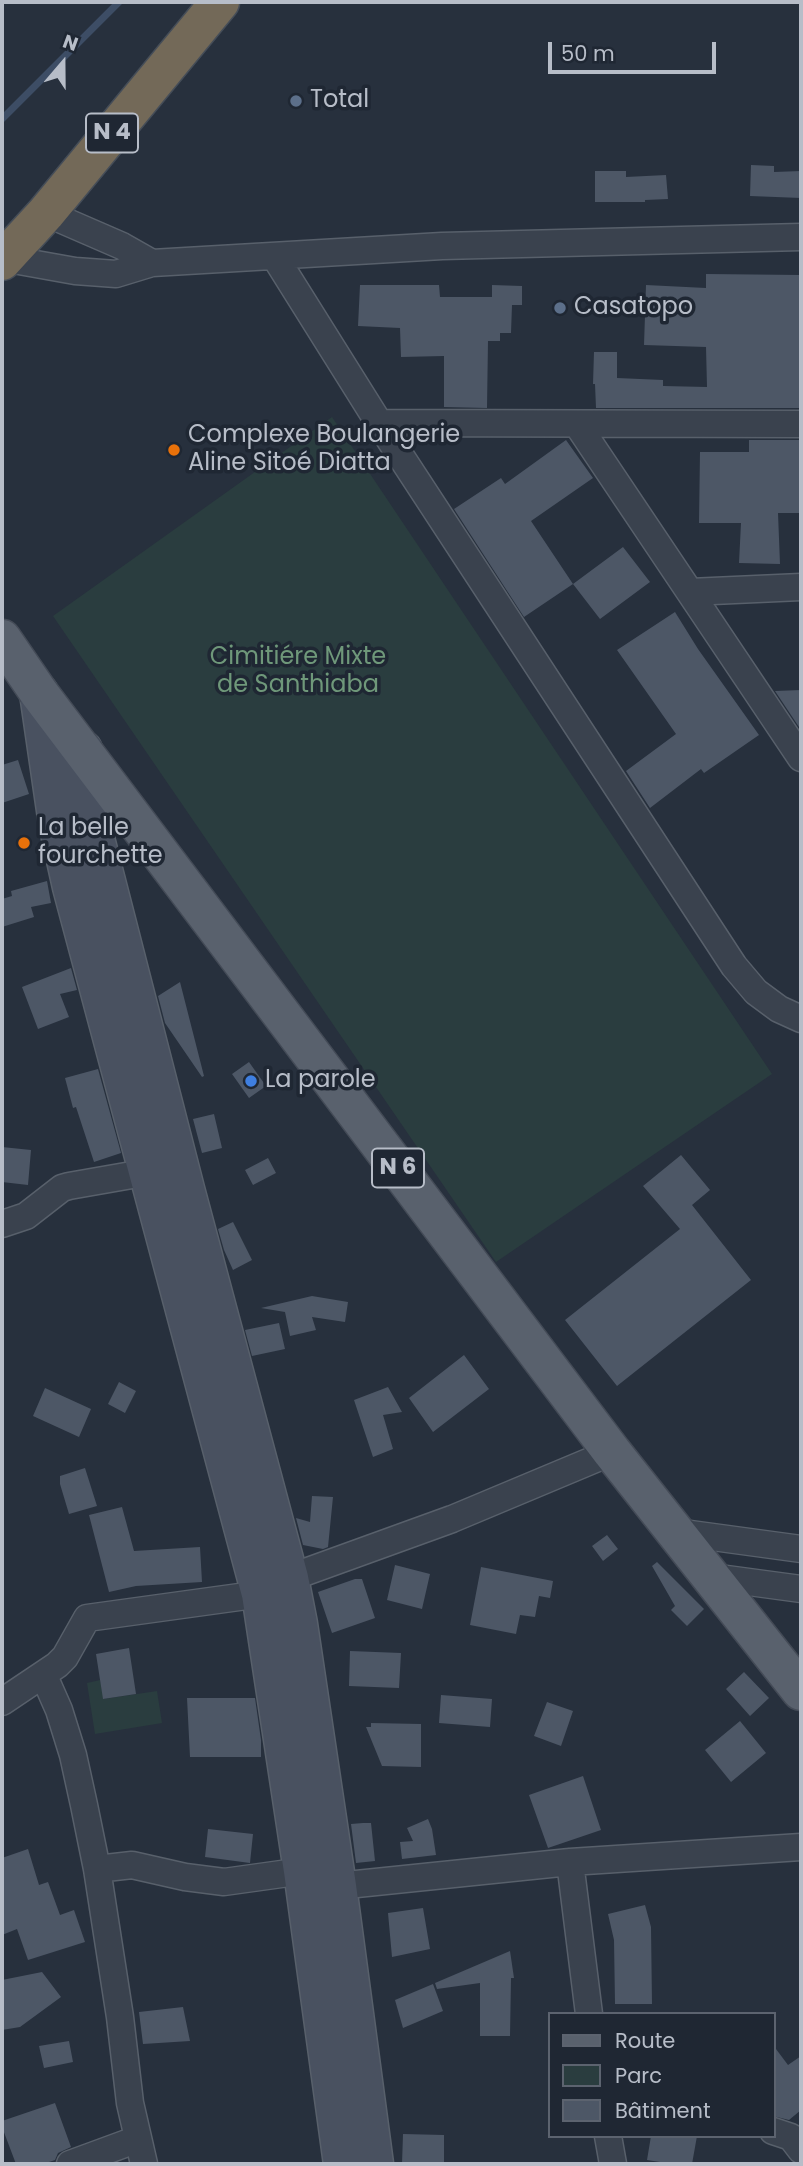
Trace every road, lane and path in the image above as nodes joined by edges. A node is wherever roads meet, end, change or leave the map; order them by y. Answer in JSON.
{"nodes":[{"id":1,"x":220,"y":2,"type":"edge"},
{"id":2,"x":46,"y":213,"type":"junction"},
{"id":3,"x":801,"y":237,"type":"edge"},
{"id":4,"x":275,"y":257,"type":"junction"},
{"id":5,"x":3,"y":259,"type":"edge"},
{"id":6,"x":152,"y":263,"type":"junction"},
{"id":7,"x":379,"y":423,"type":"junction"},
{"id":8,"x":577,"y":424,"type":"junction"},
{"id":9,"x":801,"y":424,"type":"edge"},
{"id":10,"x":801,"y":587,"type":"edge"},
{"id":11,"x":690,"y":592,"type":"junction"},
{"id":12,"x":2,"y":639,"type":"edge"},
{"id":13,"x":39,"y":693,"type":"junction"},
{"id":14,"x":83,"y":750,"type":"junction"},
{"id":15,"x":801,"y":758,"type":"edge"},
{"id":16,"x":801,"y":1018,"type":"edge"},
{"id":17,"x":149,"y":1172,"type":"junction"},
{"id":18,"x":2,"y":1224,"type":"edge"},
{"id":19,"x":612,"y":1452,"type":"junction"},
{"id":20,"x":676,"y":1532,"type":"junction"},
{"id":21,"x":801,"y":1549,"type":"edge"},
{"id":22,"x":712,"y":1577,"type":"junction"},
{"id":23,"x":275,"y":1586,"type":"junction"},
{"id":24,"x":801,"y":1589,"type":"edge"},
{"id":25,"x":44,"y":1676,"type":"junction"},
{"id":26,"x":801,"y":1691,"type":"edge"},
{"id":27,"x":2,"y":1702,"type":"edge"},
{"id":28,"x":801,"y":1847,"type":"edge"},
{"id":29,"x":570,"y":1862,"type":"junction"},
{"id":30,"x":97,"y":1869,"type":"junction"},
{"id":31,"x":320,"y":1878,"type":"junction"},
{"id":32,"x":589,"y":2012,"type":"edge"},
{"id":33,"x":608,"y":2138,"type":"edge"},
{"id":34,"x":141,"y":2151,"type":"edge"},
{"id":35,"x":70,"y":2164,"type":"edge"},
{"id":36,"x":343,"y":2164,"type":"edge"},
{"id":37,"x":374,"y":2164,"type":"edge"},
{"id":38,"x":613,"y":2164,"type":"edge"}],
"edges":[{"from":1,"to":2,"type":"highway","number":"N 4"},
{"from":2,"to":5,"type":"highway","number":"N 4"},
{"from":2,"to":6,"type":"street"},
{"from":3,"to":4,"type":"street"},
{"from":4,"to":6,"type":"street"},
{"from":4,"to":7,"type":"street"},
{"from":5,"to":6,"type":"street"},
{"from":7,"to":8,"type":"street"},
{"from":7,"to":16,"type":"street"},
{"from":8,"to":9,"type":"street"},
{"from":8,"to":11,"type":"street"},
{"from":10,"to":11,"type":"street"},
{"from":11,"to":15,"type":"street"},
{"from":12,"to":13,"type":"main road","number":"N 6"},
{"from":13,"to":14,"type":"main road","number":"N 6"},
{"from":13,"to":17,"type":"street"},
{"from":14,"to":19,"type":"main road","number":"N 6"},
{"from":14,"to":23,"type":"street"},
{"from":17,"to":18,"type":"street"},
{"from":17,"to":23,"type":"street"},
{"from":19,"to":20,"type":"main road","number":"N 6"},
{"from":19,"to":23,"type":"street"},
{"from":20,"to":21,"type":"street"},
{"from":20,"to":22,"type":"main road","number":"N 6"},
{"from":22,"to":24,"type":"street"},
{"from":22,"to":26,"type":"main road","number":"N 6"},
{"from":23,"to":25,"type":"street"},
{"from":23,"to":31,"type":"street"},
{"from":25,"to":27,"type":"street"},
{"from":25,"to":30,"type":"street"},
{"from":28,"to":29,"type":"street"},
{"from":29,"to":31,"type":"street"},
{"from":29,"to":32,"type":"street"},
{"from":30,"to":31,"type":"street"},
{"from":30,"to":34,"type":"street"},
{"from":31,"to":36,"type":"street"},
{"from":31,"to":37,"type":"street"},
{"from":33,"to":38,"type":"street"},
{"from":34,"to":35,"type":"street"}]}
